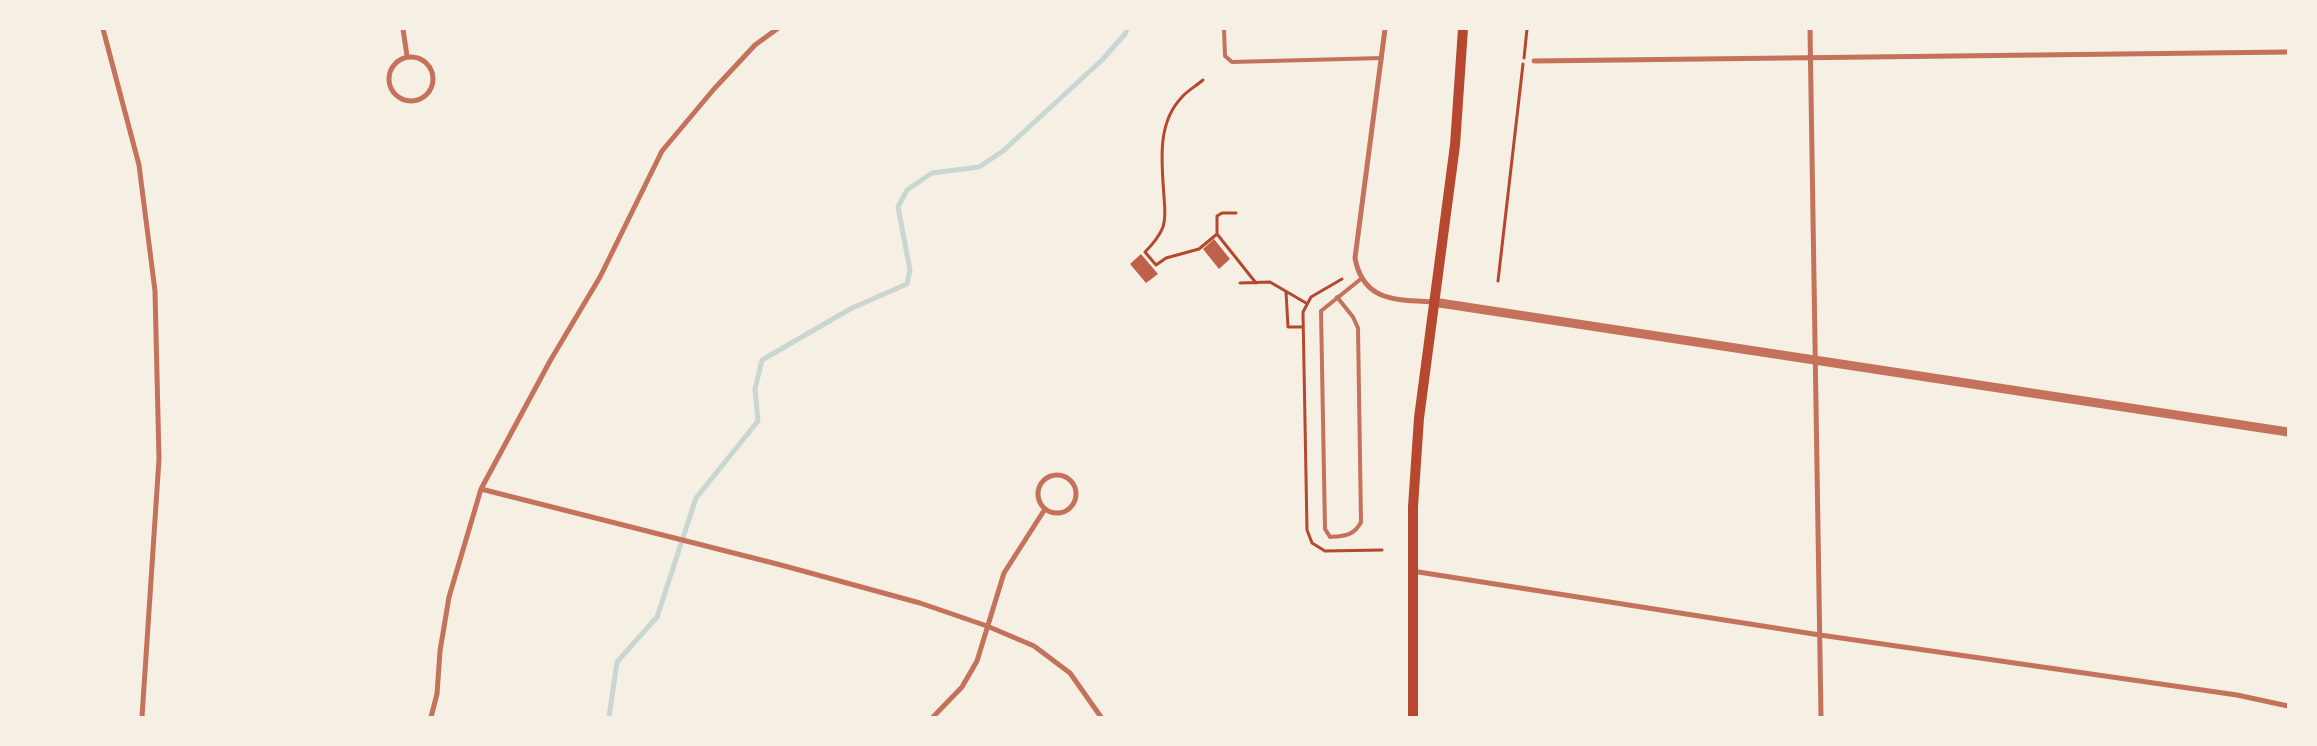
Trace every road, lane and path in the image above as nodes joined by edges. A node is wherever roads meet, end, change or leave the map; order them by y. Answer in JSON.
{"nodes":[{"id":1,"x":103,"y":29,"type":"edge"},
{"id":2,"x":403,"y":29,"type":"edge"},
{"id":3,"x":777,"y":29,"type":"edge"},
{"id":4,"x":1224,"y":29,"type":"edge"},
{"id":5,"x":1385,"y":29,"type":"edge"},
{"id":6,"x":1463,"y":29,"type":"edge"},
{"id":7,"x":1527,"y":29,"type":"edge"},
{"id":8,"x":1810,"y":29,"type":"edge"},
{"id":9,"x":2288,"y":52,"type":"edge"},
{"id":10,"x":407,"y":56,"type":"junction"},
{"id":11,"x":1811,"y":57,"type":"junction"},
{"id":12,"x":1382,"y":58,"type":"junction"},
{"id":13,"x":1534,"y":62,"type":"dead end"},
{"id":14,"x":1203,"y":80,"type":"dead end"},
{"id":15,"x":1236,"y":213,"type":"dead end"},
{"id":16,"x":1217,"y":234,"type":"junction"},
{"id":17,"x":1362,"y":278,"type":"junction"},
{"id":18,"x":1498,"y":281,"type":"dead end"},
{"id":19,"x":1240,"y":283,"type":"dead end"},
{"id":20,"x":1256,"y":283,"type":"junction"},
{"id":21,"x":1286,"y":292,"type":"junction"},
{"id":22,"x":1337,"y":298,"type":"junction"},
{"id":23,"x":1433,"y":302,"type":"junction"},
{"id":24,"x":1306,"y":303,"type":"dead end"},
{"id":25,"x":1302,"y":327,"type":"dead end"},
{"id":26,"x":1815,"y":360,"type":"junction"},
{"id":27,"x":2288,"y":432,"type":"edge"},
{"id":28,"x":480,"y":489,"type":"junction"},
{"id":29,"x":1045,"y":509,"type":"junction"},
{"id":30,"x":1412,"y":571,"type":"junction"},
{"id":31,"x":987,"y":626,"type":"junction"},
{"id":32,"x":1820,"y":635,"type":"junction"},
{"id":33,"x":2288,"y":706,"type":"edge"},
{"id":34,"x":142,"y":717,"type":"edge"},
{"id":35,"x":431,"y":717,"type":"edge"},
{"id":36,"x":933,"y":717,"type":"edge"},
{"id":37,"x":1101,"y":717,"type":"edge"},
{"id":38,"x":1413,"y":717,"type":"edge"},
{"id":39,"x":1821,"y":717,"type":"edge"}],
"edges":[{"from":1,"to":34,"type":"street"},
{"from":2,"to":10,"type":"street"},
{"from":3,"to":28,"type":"street"},
{"from":4,"to":12,"type":"lane"},
{"from":5,"to":12,"type":"street"},
{"from":6,"to":23,"type":"main road"},
{"from":7,"to":18,"type":"path"},
{"from":8,"to":11,"type":"street"},
{"from":9,"to":11,"type":"street"},
{"from":10,"to":10,"type":"street"},
{"from":11,"to":13,"type":"street"},
{"from":11,"to":26,"type":"street"},
{"from":12,"to":17,"type":"street"},
{"from":14,"to":16,"type":"path"},
{"from":15,"to":16,"type":"path"},
{"from":16,"to":20,"type":"path"},
{"from":17,"to":22,"type":"lane"},
{"from":17,"to":23,"type":"street"},
{"from":19,"to":20,"type":"path"},
{"from":20,"to":21,"type":"path"},
{"from":21,"to":24,"type":"path"},
{"from":21,"to":25,"type":"path"},
{"from":22,"to":22,"type":"lane"},
{"from":23,"to":26,"type":"street"},
{"from":23,"to":30,"type":"main road"},
{"from":26,"to":27,"type":"street"},
{"from":26,"to":32,"type":"street"},
{"from":28,"to":31,"type":"street"},
{"from":28,"to":35,"type":"street"},
{"from":29,"to":29,"type":"street"},
{"from":29,"to":31,"type":"street"},
{"from":30,"to":32,"type":"street"},
{"from":30,"to":38,"type":"main road"},
{"from":31,"to":36,"type":"street"},
{"from":31,"to":37,"type":"street"},
{"from":32,"to":33,"type":"street"},
{"from":32,"to":39,"type":"street"}]}
